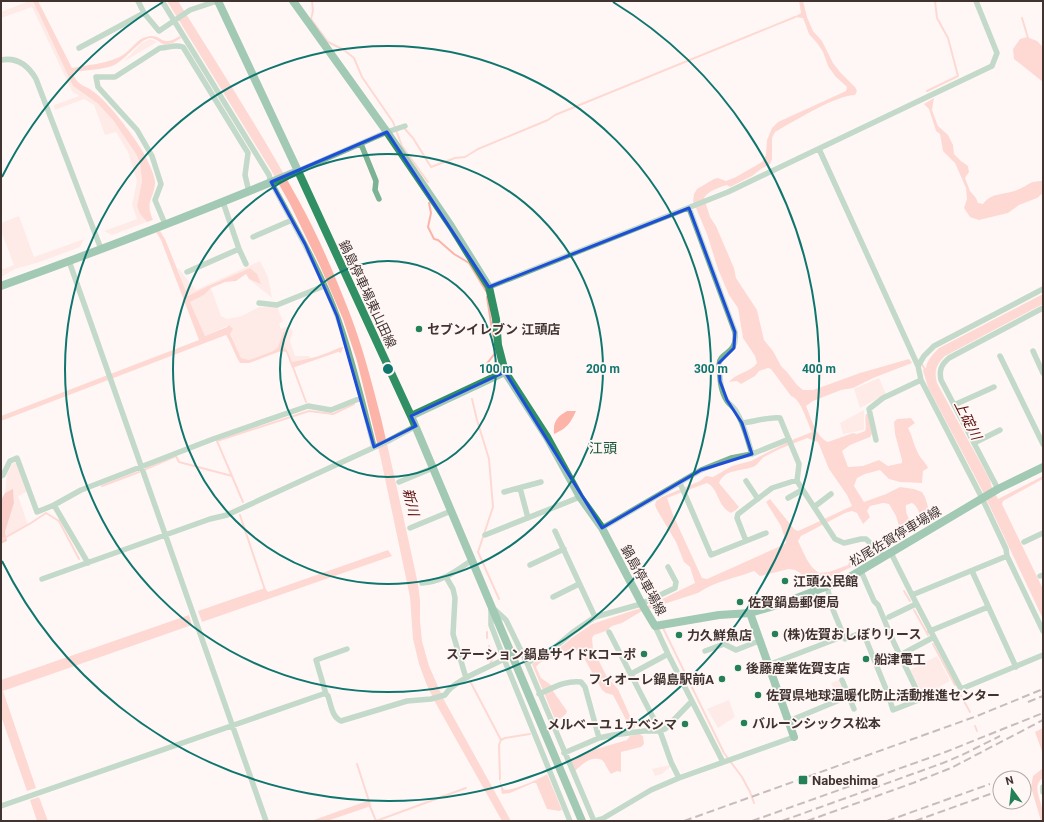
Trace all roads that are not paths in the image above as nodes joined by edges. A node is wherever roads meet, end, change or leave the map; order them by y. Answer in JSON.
{"nodes":[{"id":1,"x":138,"y":1,"type":"edge"},
{"id":2,"x":162,"y":1,"type":"edge"},
{"id":3,"x":218,"y":1,"type":"edge"},
{"id":4,"x":293,"y":1,"type":"edge"},
{"id":5,"x":976,"y":1,"type":"edge"},
{"id":6,"x":144,"y":14,"type":"junction"},
{"id":7,"x":175,"y":20,"type":"junction"},
{"id":8,"x":79,"y":48,"type":"dead end"},
{"id":9,"x":1,"y":60,"type":"edge"},
{"id":10,"x":397,"y":128,"type":"junction"},
{"id":11,"x":361,"y":144,"type":"junction"},
{"id":12,"x":819,"y":149,"type":"junction"},
{"id":13,"x":298,"y":171,"type":"junction"},
{"id":14,"x":273,"y":181,"type":"junction"},
{"id":15,"x":249,"y":192,"type":"junction"},
{"id":16,"x":379,"y":199,"type":"dead end"},
{"id":17,"x":223,"y":202,"type":"junction"},
{"id":18,"x":692,"y":207,"type":"junction"},
{"id":19,"x":292,"y":220,"type":"junction"},
{"id":20,"x":165,"y":224,"type":"junction"},
{"id":21,"x":253,"y":237,"type":"dead end"},
{"id":22,"x":101,"y":249,"type":"junction"},
{"id":23,"x":239,"y":249,"type":"junction"},
{"id":24,"x":69,"y":261,"type":"junction"},
{"id":25,"x":246,"y":264,"type":"dead end"},
{"id":26,"x":187,"y":272,"type":"dead end"},
{"id":27,"x":1,"y":286,"type":"edge"},
{"id":28,"x":324,"y":286,"type":"junction"},
{"id":29,"x":489,"y":287,"type":"junction"},
{"id":30,"x":1043,"y":289,"type":"edge"},
{"id":31,"x":259,"y":303,"type":"dead end"},
{"id":32,"x":1043,"y":308,"type":"edge"},
{"id":33,"x":1033,"y":351,"type":"dead end"},
{"id":34,"x":1000,"y":356,"type":"dead end"},
{"id":35,"x":918,"y":366,"type":"junction"},
{"id":36,"x":504,"y":372,"type":"junction"},
{"id":37,"x":1043,"y":372,"type":"edge"},
{"id":38,"x":921,"y":380,"type":"junction"},
{"id":39,"x":994,"y":387,"type":"dead end"},
{"id":40,"x":362,"y":398,"type":"junction"},
{"id":41,"x":954,"y":405,"type":"junction"},
{"id":42,"x":411,"y":416,"type":"junction"},
{"id":43,"x":742,"y":423,"type":"junction"},
{"id":44,"x":416,"y":426,"type":"junction"},
{"id":45,"x":1000,"y":430,"type":"dead end"},
{"id":46,"x":876,"y":440,"type":"dead end"},
{"id":47,"x":790,"y":442,"type":"junction"},
{"id":48,"x":974,"y":443,"type":"junction"},
{"id":49,"x":1043,"y":444,"type":"edge"},
{"id":50,"x":375,"y":447,"type":"junction"},
{"id":51,"x":752,"y":454,"type":"junction"},
{"id":52,"x":142,"y":466,"type":"junction"},
{"id":53,"x":1043,"y":467,"type":"edge"},
{"id":54,"x":433,"y":468,"type":"junction"},
{"id":55,"x":1,"y":476,"type":"edge"},
{"id":56,"x":797,"y":480,"type":"junction"},
{"id":57,"x":746,"y":481,"type":"dead end"},
{"id":58,"x":399,"y":482,"type":"dead end"},
{"id":59,"x":541,"y":482,"type":"dead end"},
{"id":60,"x":681,"y":484,"type":"junction"},
{"id":61,"x":520,"y":488,"type":"junction"},
{"id":62,"x":998,"y":489,"type":"junction"},
{"id":63,"x":802,"y":490,"type":"junction"},
{"id":64,"x":504,"y":492,"type":"dead end"},
{"id":65,"x":831,"y":494,"type":"dead end"},
{"id":66,"x":580,"y":497,"type":"junction"},
{"id":67,"x":788,"y":498,"type":"dead end"},
{"id":68,"x":982,"y":498,"type":"junction"},
{"id":69,"x":758,"y":499,"type":"junction"},
{"id":70,"x":54,"y":505,"type":"junction"},
{"id":71,"x":814,"y":507,"type":"junction"},
{"id":72,"x":451,"y":511,"type":"junction"},
{"id":73,"x":528,"y":518,"type":"junction"},
{"id":74,"x":410,"y":528,"type":"dead end"},
{"id":75,"x":602,"y":528,"type":"junction"},
{"id":76,"x":555,"y":531,"type":"dead end"},
{"id":77,"x":766,"y":533,"type":"dead end"},
{"id":78,"x":1043,"y":533,"type":"edge"},
{"id":79,"x":485,"y":535,"type":"dead end"},
{"id":80,"x":165,"y":536,"type":"junction"},
{"id":81,"x":746,"y":541,"type":"junction"},
{"id":82,"x":1024,"y":542,"type":"dead end"},
{"id":83,"x":564,"y":549,"type":"junction"},
{"id":84,"x":888,"y":554,"type":"junction"},
{"id":85,"x":1007,"y":556,"type":"junction"},
{"id":86,"x":472,"y":560,"type":"junction"},
{"id":87,"x":88,"y":563,"type":"junction"},
{"id":88,"x":530,"y":564,"type":"dead end"},
{"id":89,"x":668,"y":567,"type":"dead end"},
{"id":90,"x":972,"y":570,"type":"junction"},
{"id":91,"x":861,"y":571,"type":"junction"},
{"id":92,"x":446,"y":577,"type":"junction"},
{"id":93,"x":42,"y":579,"type":"dead end"},
{"id":94,"x":422,"y":583,"type":"dead end"},
{"id":95,"x":579,"y":584,"type":"junction"},
{"id":96,"x":827,"y":585,"type":"junction"},
{"id":97,"x":912,"y":595,"type":"junction"},
{"id":98,"x":553,"y":596,"type":"dead end"},
{"id":99,"x":916,"y":604,"type":"junction"},
{"id":100,"x":491,"y":606,"type":"junction"},
{"id":101,"x":988,"y":606,"type":"junction"},
{"id":102,"x":643,"y":607,"type":"junction"},
{"id":103,"x":750,"y":613,"type":"junction"},
{"id":104,"x":889,"y":617,"type":"dead end"},
{"id":105,"x":595,"y":618,"type":"junction"},
{"id":106,"x":655,"y":626,"type":"junction"},
{"id":107,"x":930,"y":631,"type":"junction"},
{"id":108,"x":1043,"y":631,"type":"edge"},
{"id":109,"x":609,"y":632,"type":"dead end"},
{"id":110,"x":844,"y":636,"type":"junction"},
{"id":111,"x":934,"y":637,"type":"junction"},
{"id":112,"x":760,"y":641,"type":"junction"},
{"id":113,"x":346,"y":649,"type":"dead end"},
{"id":114,"x":704,"y":651,"type":"dead end"},
{"id":115,"x":904,"y":653,"type":"dead end"},
{"id":116,"x":668,"y":654,"type":"junction"},
{"id":117,"x":1043,"y":655,"type":"edge"},
{"id":118,"x":504,"y":659,"type":"junction"},
{"id":119,"x":527,"y":662,"type":"junction"},
{"id":120,"x":768,"y":665,"type":"junction"},
{"id":121,"x":1016,"y":667,"type":"junction"},
{"id":122,"x":631,"y":674,"type":"junction"},
{"id":123,"x":466,"y":678,"type":"junction"},
{"id":124,"x":842,"y":680,"type":"dead end"},
{"id":125,"x":540,"y":693,"type":"junction"},
{"id":126,"x":326,"y":694,"type":"junction"},
{"id":127,"x":849,"y":696,"type":"junction"},
{"id":128,"x":692,"y":701,"type":"junction"},
{"id":129,"x":854,"y":709,"type":"dead end"},
{"id":130,"x":789,"y":721,"type":"junction"},
{"id":131,"x":233,"y":725,"type":"junction"},
{"id":132,"x":660,"y":731,"type":"junction"},
{"id":133,"x":794,"y":737,"type":"joint"},
{"id":134,"x":599,"y":738,"type":"junction"},
{"id":135,"x":564,"y":753,"type":"junction"},
{"id":136,"x":727,"y":761,"type":"junction"},
{"id":137,"x":679,"y":778,"type":"junction"},
{"id":138,"x":1043,"y":787,"type":"edge"},
{"id":139,"x":1043,"y":792,"type":"edge"},
{"id":140,"x":1,"y":806,"type":"edge"},
{"id":141,"x":266,"y":821,"type":"edge"},
{"id":142,"x":570,"y":821,"type":"edge"},
{"id":143,"x":582,"y":821,"type":"edge"},
{"id":144,"x":594,"y":821,"type":"edge"}],
"edges":[{"from":1,"to":6,"type":"street"},
{"from":2,"to":7,"type":"street"},
{"from":3,"to":7,"type":"street"},
{"from":3,"to":13,"type":"main road","name":"鍋島停車場東山田線"},
{"from":4,"to":10,"type":"main road"},
{"from":5,"to":12,"type":"street"},
{"from":6,"to":7,"type":"street"},
{"from":6,"to":8,"type":"street"},
{"from":7,"to":14,"type":"street"},
{"from":9,"to":22,"type":"street"},
{"from":10,"to":11,"type":"street"},
{"from":10,"to":29,"type":"main road"},
{"from":11,"to":13,"type":"street"},
{"from":11,"to":16,"type":"street"},
{"from":12,"to":18,"type":"street"},
{"from":12,"to":35,"type":"street"},
{"from":13,"to":14,"type":"main road"},
{"from":13,"to":42,"type":"main road","name":"鍋島停車場東山田線"},
{"from":14,"to":15,"type":"main road"},
{"from":14,"to":19,"type":"street"},
{"from":15,"to":17,"type":"main road"},
{"from":15,"to":20,"type":"street"},
{"from":17,"to":20,"type":"main road"},
{"from":17,"to":23,"type":"street"},
{"from":18,"to":29,"type":"street"},
{"from":18,"to":43,"type":"street"},
{"from":19,"to":21,"type":"street"},
{"from":19,"to":28,"type":"street"},
{"from":20,"to":22,"type":"main road"},
{"from":22,"to":24,"type":"main road"},
{"from":23,"to":25,"type":"street"},
{"from":23,"to":26,"type":"street"},
{"from":24,"to":27,"type":"main road"},
{"from":24,"to":52,"type":"street"},
{"from":28,"to":31,"type":"street"},
{"from":28,"to":40,"type":"street"},
{"from":29,"to":36,"type":"main road"},
{"from":30,"to":35,"type":"street"},
{"from":32,"to":41,"type":"street"},
{"from":33,"to":37,"type":"street"},
{"from":34,"to":49,"type":"street"},
{"from":35,"to":38,"type":"street"},
{"from":36,"to":42,"type":"main road"},
{"from":36,"to":66,"type":"main road","name":"鍋島停車場線"},
{"from":38,"to":46,"type":"street"},
{"from":38,"to":68,"type":"street"},
{"from":39,"to":41,"type":"street"},
{"from":40,"to":50,"type":"street"},
{"from":40,"to":52,"type":"street"},
{"from":41,"to":48,"type":"street"},
{"from":42,"to":44,"type":"main road"},
{"from":43,"to":47,"type":"street"},
{"from":43,"to":51,"type":"street"},
{"from":44,"to":50,"type":"street"},
{"from":44,"to":54,"type":"main road"},
{"from":45,"to":48,"type":"street"},
{"from":47,"to":51,"type":"street"},
{"from":47,"to":56,"type":"street"},
{"from":48,"to":62,"type":"street"},
{"from":50,"to":80,"type":"street"},
{"from":51,"to":60,"type":"street"},
{"from":52,"to":70,"type":"street"},
{"from":52,"to":80,"type":"street"},
{"from":53,"to":62,"type":"main road"},
{"from":54,"to":58,"type":"street"},
{"from":54,"to":72,"type":"main road"},
{"from":55,"to":70,"type":"street"},
{"from":56,"to":63,"type":"street"},
{"from":56,"to":69,"type":"street"},
{"from":57,"to":69,"type":"street"},
{"from":59,"to":61,"type":"street"},
{"from":60,"to":75,"type":"street"},
{"from":60,"to":81,"type":"street"},
{"from":61,"to":64,"type":"street"},
{"from":61,"to":73,"type":"street"},
{"from":62,"to":68,"type":"main road","name":"松尾佐賀停車場線"},
{"from":63,"to":67,"type":"street"},
{"from":63,"to":71,"type":"street"},
{"from":65,"to":71,"type":"street"},
{"from":66,"to":73,"type":"street"},
{"from":66,"to":75,"type":"main road","name":"鍋島停車場線"},
{"from":68,"to":84,"type":"main road","name":"松尾佐賀停車場線"},
{"from":68,"to":85,"type":"street"},
{"from":69,"to":81,"type":"street"},
{"from":70,"to":87,"type":"street"},
{"from":71,"to":84,"type":"street"},
{"from":72,"to":74,"type":"street"},
{"from":72,"to":86,"type":"main road"},
{"from":73,"to":79,"type":"street"},
{"from":75,"to":102,"type":"main road","name":"鍋島停車場線"},
{"from":76,"to":83,"type":"street"},
{"from":77,"to":81,"type":"street"},
{"from":78,"to":82,"type":"street"},
{"from":80,"to":87,"type":"street"},
{"from":80,"to":131,"type":"street"},
{"from":83,"to":88,"type":"street"},
{"from":83,"to":95,"type":"street"},
{"from":84,"to":91,"type":"main road","name":"松尾佐賀停車場線"},
{"from":84,"to":97,"type":"street"},
{"from":85,"to":90,"type":"street"},
{"from":85,"to":108,"type":"street"},
{"from":86,"to":92,"type":"street"},
{"from":86,"to":100,"type":"main road"},
{"from":87,"to":93,"type":"street"},
{"from":89,"to":102,"type":"street"},
{"from":90,"to":97,"type":"street"},
{"from":90,"to":101,"type":"street"},
{"from":91,"to":96,"type":"main road","name":"松尾佐賀停車場線"},
{"from":91,"to":110,"type":"street"},
{"from":92,"to":94,"type":"street"},
{"from":92,"to":123,"type":"street"},
{"from":95,"to":98,"type":"street"},
{"from":95,"to":105,"type":"street"},
{"from":96,"to":103,"type":"main road","name":"松尾佐賀停車場線"},
{"from":96,"to":110,"type":"street"},
{"from":97,"to":99,"type":"street"},
{"from":99,"to":104,"type":"street"},
{"from":99,"to":107,"type":"street"},
{"from":100,"to":118,"type":"street"},
{"from":100,"to":119,"type":"street"},
{"from":100,"to":143,"type":"main road"},
{"from":101,"to":107,"type":"street"},
{"from":101,"to":121,"type":"street"},
{"from":102,"to":105,"type":"street"},
{"from":102,"to":106,"type":"main road","name":"鍋島停車場線"},
{"from":103,"to":106,"type":"main road","name":"鍋島停車場線"},
{"from":103,"to":112,"type":"main road"},
{"from":105,"to":119,"type":"street"},
{"from":106,"to":116,"type":"street"},
{"from":107,"to":111,"type":"street"},
{"from":109,"to":122,"type":"street"},
{"from":110,"to":120,"type":"street"},
{"from":111,"to":115,"type":"street"},
{"from":111,"to":121,"type":"street"},
{"from":112,"to":114,"type":"street"},
{"from":112,"to":120,"type":"main road"},
{"from":113,"to":126,"type":"street"},
{"from":116,"to":122,"type":"street"},
{"from":116,"to":128,"type":"street"},
{"from":117,"to":121,"type":"street"},
{"from":118,"to":123,"type":"street"},
{"from":118,"to":142,"type":"street"},
{"from":119,"to":125,"type":"street"},
{"from":120,"to":130,"type":"main road"},
{"from":122,"to":132,"type":"street"},
{"from":123,"to":126,"type":"street"},
{"from":124,"to":127,"type":"street"},
{"from":125,"to":134,"type":"street"},
{"from":125,"to":135,"type":"street"},
{"from":126,"to":131,"type":"street"},
{"from":127,"to":129,"type":"street"},
{"from":127,"to":130,"type":"street"},
{"from":128,"to":132,"type":"street"},
{"from":128,"to":136,"type":"street"},
{"from":130,"to":133,"type":"main road"},
{"from":131,"to":140,"type":"street"},
{"from":131,"to":141,"type":"street"},
{"from":132,"to":134,"type":"street"},
{"from":132,"to":137,"type":"street"},
{"from":133,"to":136,"type":"street"},
{"from":134,"to":135,"type":"street"},
{"from":135,"to":144,"type":"street"},
{"from":136,"to":137,"type":"street"},
{"from":137,"to":144,"type":"street"},
{"from":138,"to":139,"type":"street"}]}
